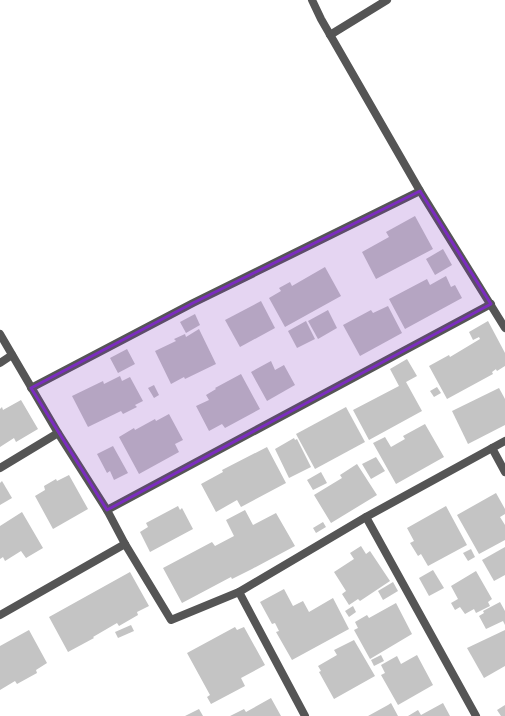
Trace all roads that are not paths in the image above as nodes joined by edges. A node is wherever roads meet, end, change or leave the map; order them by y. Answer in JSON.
{"nodes":[{"id":1,"x":312,"y":0,"type":"edge"},
{"id":2,"x":387,"y":0,"type":"edge"},
{"id":3,"x":330,"y":35,"type":"junction"},
{"id":4,"x":420,"y":191,"type":"junction"},
{"id":5,"x":491,"y":304,"type":"junction"},
{"id":6,"x":505,"y":328,"type":"edge"},
{"id":7,"x":0,"y":334,"type":"edge"},
{"id":8,"x":12,"y":355,"type":"junction"},
{"id":9,"x":0,"y":363,"type":"edge"},
{"id":10,"x":31,"y":388,"type":"junction"},
{"id":11,"x":58,"y":432,"type":"junction"},
{"id":12,"x":505,"y":441,"type":"edge"},
{"id":13,"x":492,"y":448,"type":"junction"},
{"id":14,"x":0,"y":468,"type":"edge"},
{"id":15,"x":505,"y":472,"type":"edge"},
{"id":16,"x":107,"y":510,"type":"junction"},
{"id":17,"x":366,"y":517,"type":"junction"},
{"id":18,"x":125,"y":544,"type":"junction"},
{"id":19,"x":239,"y":592,"type":"junction"},
{"id":20,"x":0,"y":615,"type":"edge"},
{"id":21,"x":305,"y":716,"type":"edge"},
{"id":22,"x":476,"y":716,"type":"edge"}],
"edges":[{"from":1,"to":3,"type":"street"},
{"from":2,"to":3,"type":"street"},
{"from":3,"to":4,"type":"street"},
{"from":4,"to":5,"type":"street"},
{"from":4,"to":10,"type":"street"},
{"from":5,"to":6,"type":"street"},
{"from":5,"to":16,"type":"street"},
{"from":7,"to":8,"type":"street"},
{"from":8,"to":9,"type":"street"},
{"from":8,"to":10,"type":"street"},
{"from":10,"to":11,"type":"street"},
{"from":11,"to":14,"type":"street"},
{"from":11,"to":16,"type":"street"},
{"from":12,"to":13,"type":"street"},
{"from":13,"to":15,"type":"street"},
{"from":13,"to":17,"type":"street"},
{"from":16,"to":18,"type":"street"},
{"from":17,"to":19,"type":"street"},
{"from":17,"to":22,"type":"street"},
{"from":18,"to":19,"type":"street"},
{"from":18,"to":20,"type":"street"},
{"from":19,"to":21,"type":"street"}]}
